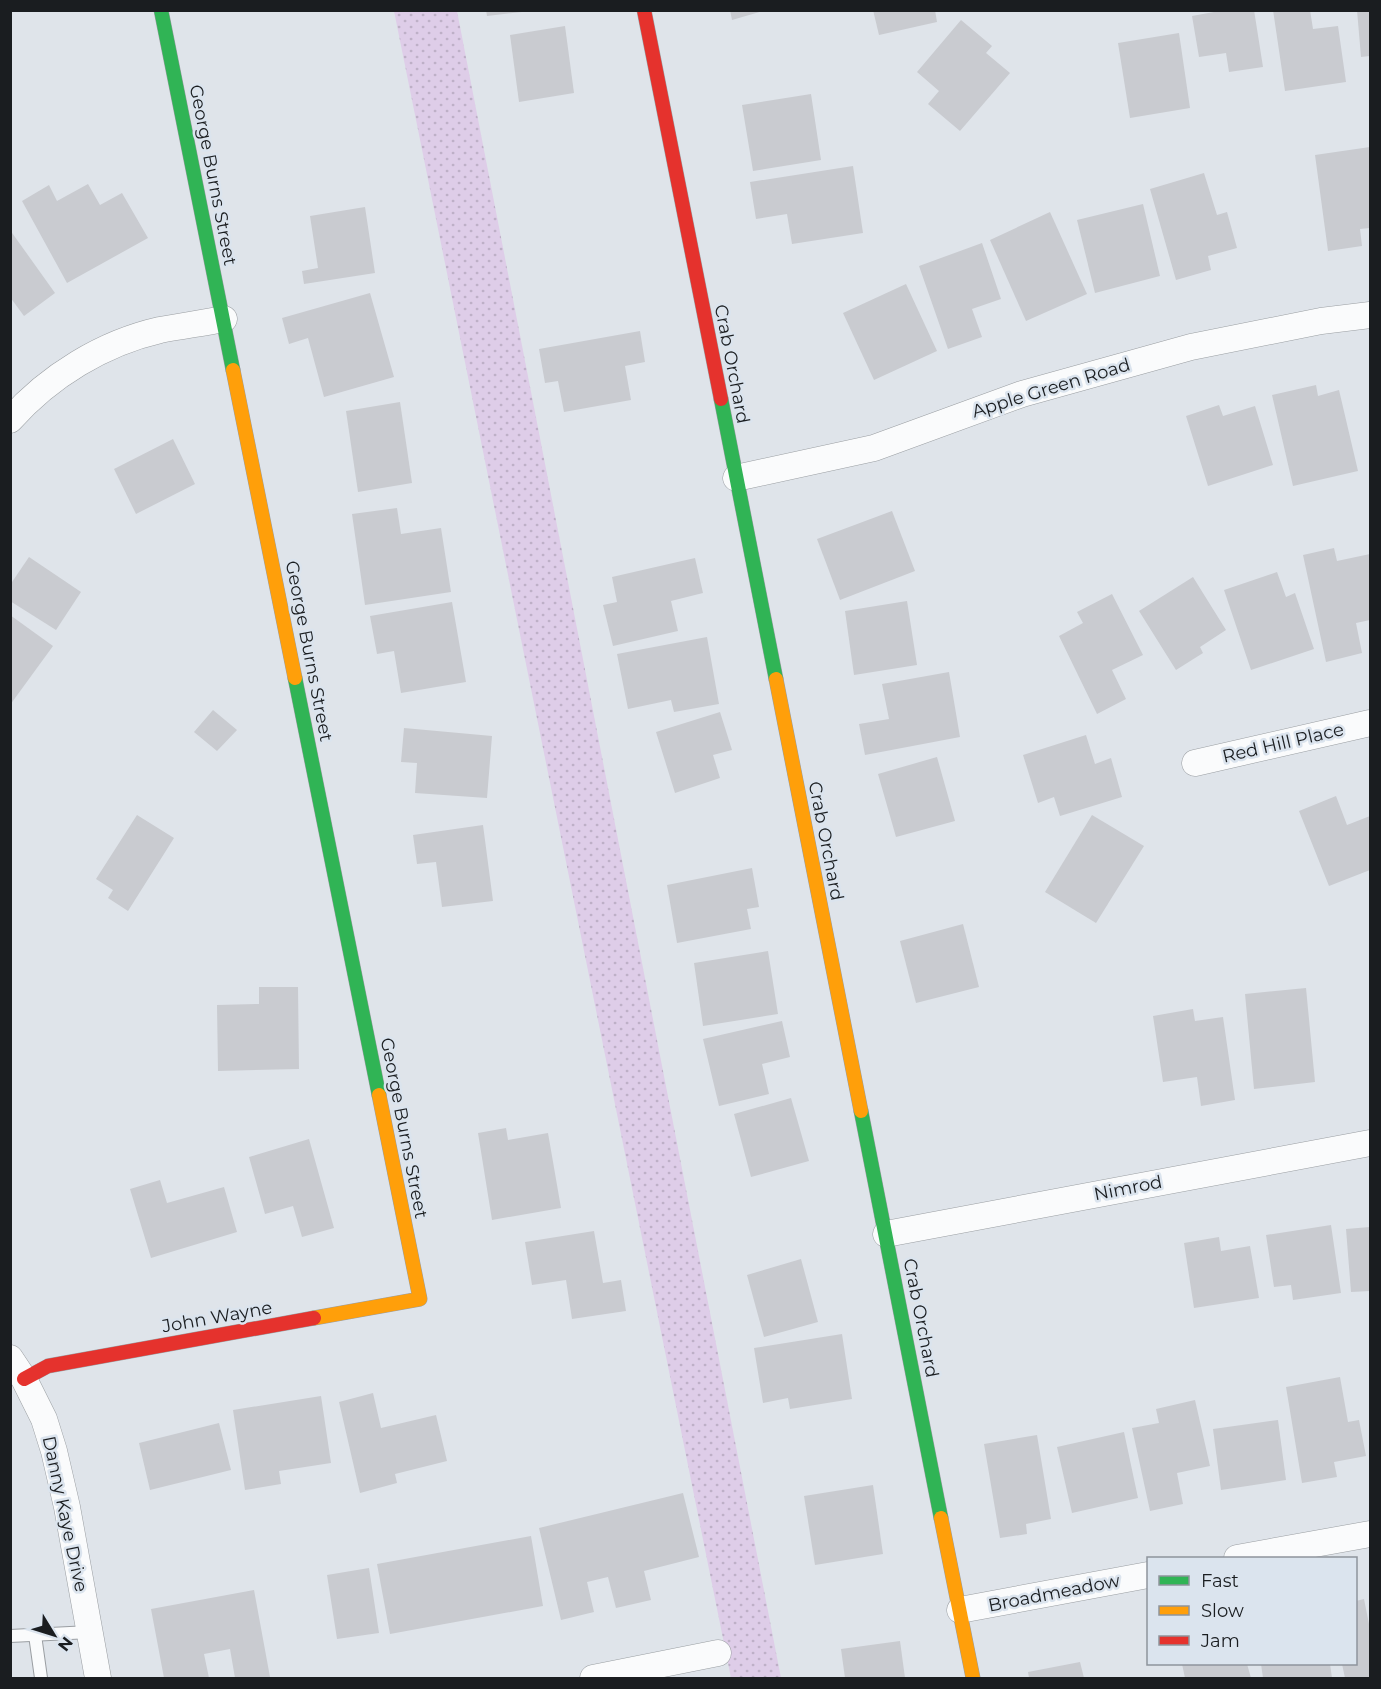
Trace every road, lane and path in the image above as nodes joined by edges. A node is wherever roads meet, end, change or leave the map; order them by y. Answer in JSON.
{"nodes":[{"id":1,"x":161,"y":10,"type":"edge"},
{"id":2,"x":644,"y":10,"type":"edge"},
{"id":3,"x":1371,"y":315,"type":"edge"},
{"id":4,"x":224,"y":319,"type":"junction"},
{"id":5,"x":10,"y":420,"type":"edge"},
{"id":6,"x":736,"y":478,"type":"junction"},
{"id":7,"x":1371,"y":723,"type":"edge"},
{"id":8,"x":1195,"y":763,"type":"dead end"},
{"id":9,"x":1371,"y":1143,"type":"edge"},
{"id":10,"x":886,"y":1234,"type":"junction"},
{"id":11,"x":420,"y":1299,"type":"joint"},
{"id":12,"x":17,"y":1369,"type":"edge"},
{"id":13,"x":1371,"y":1534,"type":"edge"},
{"id":14,"x":1243,"y":1557,"type":"edge"},
{"id":15,"x":1147,"y":1575,"type":"edge"},
{"id":16,"x":960,"y":1610,"type":"junction"},
{"id":17,"x":90,"y":1632,"type":"junction"},
{"id":18,"x":35,"y":1635,"type":"junction"},
{"id":19,"x":10,"y":1636,"type":"edge"},
{"id":20,"x":718,"y":1653,"type":"dead end"},
{"id":21,"x":41,"y":1678,"type":"edge"},
{"id":22,"x":98,"y":1678,"type":"edge"},
{"id":23,"x":593,"y":1678,"type":"edge"},
{"id":24,"x":973,"y":1678,"type":"edge"}],
"edges":[{"from":1,"to":4,"type":"street","name":"George Burns Street"},
{"from":2,"to":6,"type":"street","name":"Crab Orchard"},
{"from":3,"to":6,"type":"street","name":"Apple Green Road"},
{"from":4,"to":5,"type":"street"},
{"from":4,"to":11,"type":"street","name":"George Burns Street"},
{"from":6,"to":10,"type":"street","name":"Crab Orchard"},
{"from":7,"to":8,"type":"street","name":"Red Hill Place"},
{"from":9,"to":10,"type":"street","name":"Nimrod"},
{"from":10,"to":16,"type":"street","name":"Crab Orchard"},
{"from":11,"to":12,"type":"street","name":"John Wayne"},
{"from":12,"to":17,"type":"street","name":"Danny Kaye Drive"},
{"from":13,"to":14,"type":"street"},
{"from":15,"to":16,"type":"street","name":"Broadmeadow"},
{"from":16,"to":24,"type":"street","name":"Crab Orchard"},
{"from":17,"to":18,"type":"lane"},
{"from":17,"to":22,"type":"street","name":"Danny Kaye Drive"},
{"from":18,"to":19,"type":"lane"},
{"from":18,"to":21,"type":"lane"},
{"from":20,"to":23,"type":"street"}]}
